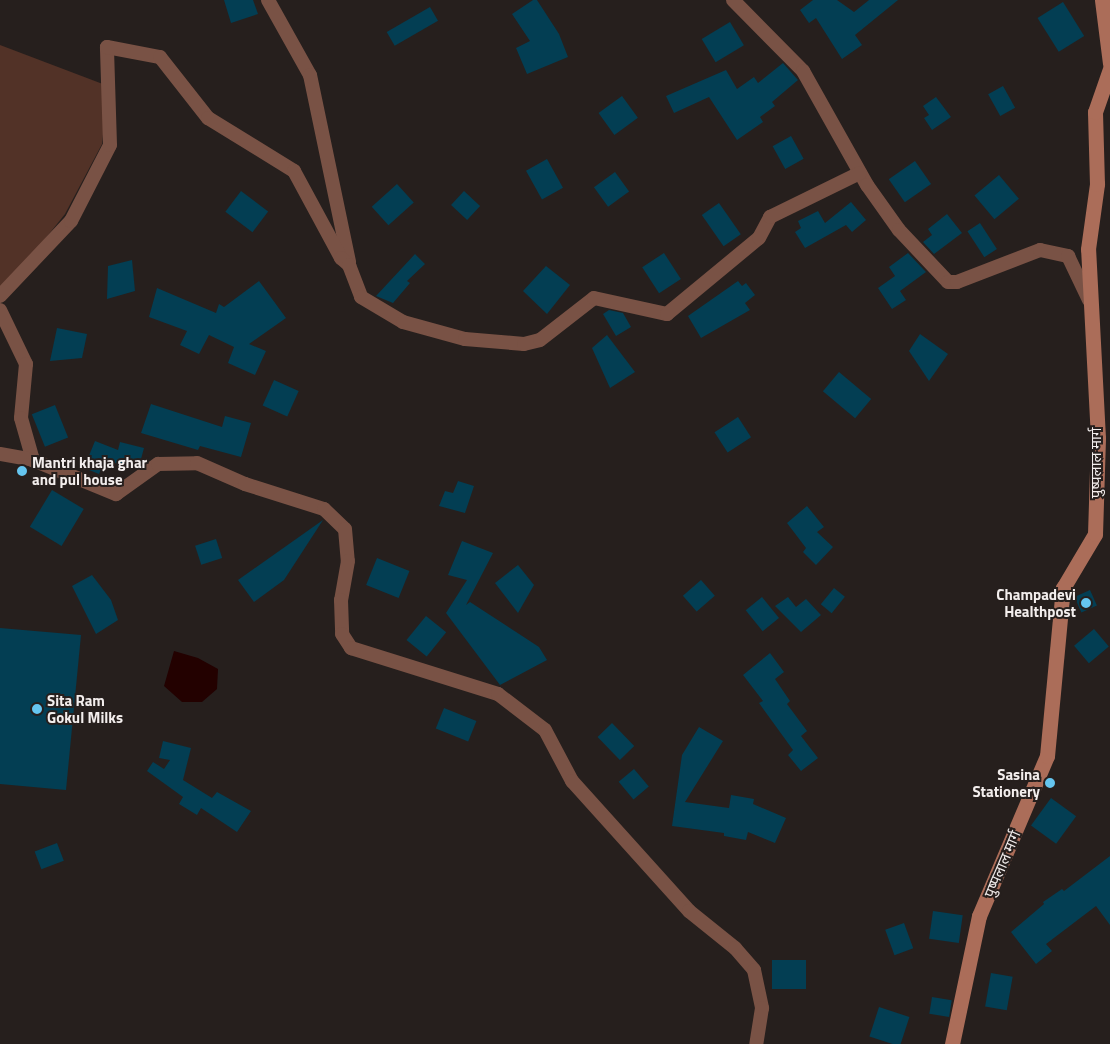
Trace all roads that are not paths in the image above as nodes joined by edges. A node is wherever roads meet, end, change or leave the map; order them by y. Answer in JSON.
{"nodes":[{"id":1,"x":268,"y":0,"type":"edge"},
{"id":2,"x":733,"y":0,"type":"edge"},
{"id":3,"x":1102,"y":0,"type":"edge"},
{"id":4,"x":1110,"y":63,"type":"edge"},
{"id":5,"x":1110,"y":68,"type":"edge"},
{"id":6,"x":860,"y":173,"type":"junction"},
{"id":7,"x":349,"y":265,"type":"junction"},
{"id":8,"x":0,"y":296,"type":"edge"},
{"id":9,"x":1089,"y":300,"type":"junction"},
{"id":10,"x":0,"y":310,"type":"edge"},
{"id":11,"x":1104,"y":437,"type":"edge"},
{"id":12,"x":0,"y":454,"type":"edge"},
{"id":13,"x":33,"y":460,"type":"junction"},
{"id":14,"x":756,"y":1044,"type":"edge"},
{"id":15,"x":952,"y":1044,"type":"edge"}],
"edges":[{"from":1,"to":7,"type":"street"},
{"from":2,"to":6,"type":"street"},
{"from":3,"to":4,"type":"street"},
{"from":5,"to":9,"type":"street","name":"पुष्पलाल मार्ग"},
{"from":6,"to":7,"type":"street"},
{"from":6,"to":9,"type":"street"},
{"from":7,"to":8,"type":"street"},
{"from":9,"to":11,"type":"street","name":"पुष्पलाल मार्ग"},
{"from":10,"to":13,"type":"street"},
{"from":11,"to":15,"type":"street","name":"पुष्पलाल मार्ग"},
{"from":12,"to":13,"type":"street"},
{"from":13,"to":14,"type":"street"}]}
